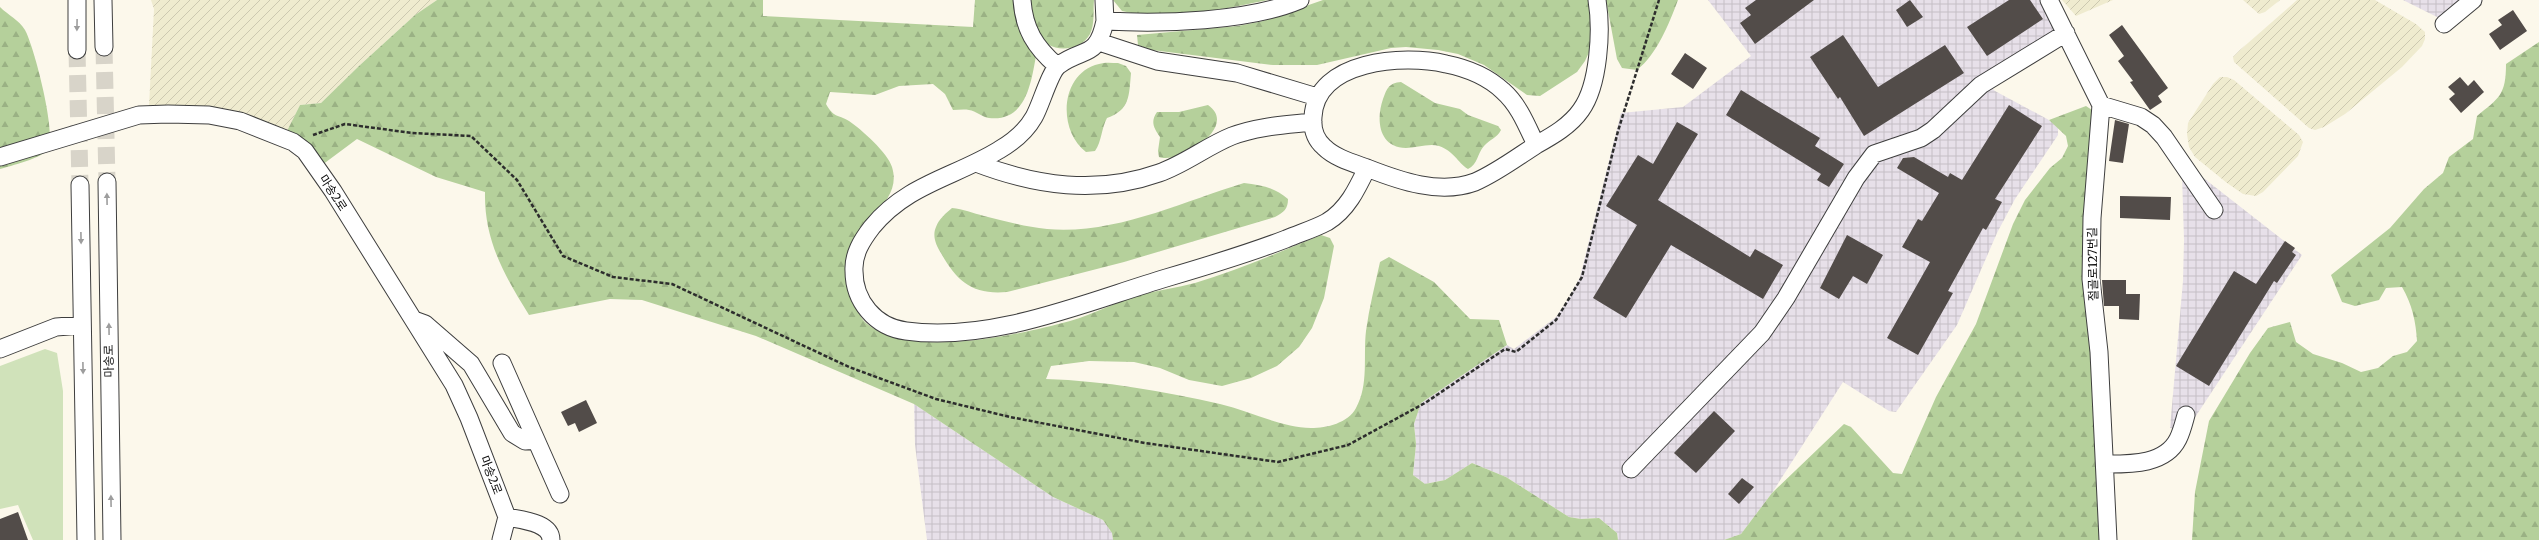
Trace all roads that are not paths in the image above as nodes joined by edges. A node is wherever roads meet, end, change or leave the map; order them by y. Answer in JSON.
{"nodes":[{"id":1,"x":77,"y":0,"type":"edge"},
{"id":2,"x":104,"y":0,"type":"edge"},
{"id":3,"x":1022,"y":0,"type":"edge"},
{"id":4,"x":1104,"y":0,"type":"edge"},
{"id":5,"x":1300,"y":0,"type":"edge"},
{"id":6,"x":1597,"y":0,"type":"edge"},
{"id":7,"x":2049,"y":0,"type":"edge"},
{"id":8,"x":2473,"y":0,"type":"edge"},
{"id":9,"x":1106,"y":21,"type":"junction"},
{"id":10,"x":2444,"y":24,"type":"dead end"},
{"id":11,"x":2066,"y":33,"type":"junction"},
{"id":12,"x":1099,"y":42,"type":"junction"},
{"id":13,"x":104,"y":47,"type":"tunnel mouth"},
{"id":14,"x":77,"y":50,"type":"tunnel mouth"},
{"id":15,"x":1057,"y":66,"type":"junction"},
{"id":16,"x":1317,"y":97,"type":"junction"},
{"id":17,"x":2101,"y":104,"type":"junction"},
{"id":18,"x":1313,"y":122,"type":"junction"},
{"id":19,"x":1536,"y":145,"type":"junction"},
{"id":20,"x":0,"y":157,"type":"edge"},
{"id":21,"x":976,"y":163,"type":"junction"},
{"id":22,"x":1367,"y":168,"type":"junction"},
{"id":23,"x":107,"y":182,"type":"tunnel mouth"},
{"id":24,"x":80,"y":185,"type":"tunnel mouth"},
{"id":25,"x":2214,"y":210,"type":"dead end"},
{"id":26,"x":412,"y":319,"type":"junction"},
{"id":27,"x":82,"y":325,"type":"junction"},
{"id":28,"x":0,"y":349,"type":"edge"},
{"id":29,"x":502,"y":363,"type":"dead end"},
{"id":30,"x":2186,"y":415,"type":"dead end"},
{"id":31,"x":536,"y":440,"type":"junction"},
{"id":32,"x":2105,"y":464,"type":"junction"},
{"id":33,"x":1631,"y":469,"type":"dead end"},
{"id":34,"x":560,"y":494,"type":"dead end"},
{"id":35,"x":507,"y":517,"type":"junction"},
{"id":36,"x":86,"y":540,"type":"edge"},
{"id":37,"x":112,"y":540,"type":"edge"},
{"id":38,"x":501,"y":540,"type":"edge"},
{"id":39,"x":551,"y":540,"type":"edge"},
{"id":40,"x":2108,"y":540,"type":"edge"}],
"edges":[{"from":1,"to":14,"type":"street","one_way":true},
{"from":2,"to":13,"type":"street"},
{"from":3,"to":15,"type":"street"},
{"from":4,"to":9,"type":"street"},
{"from":5,"to":9,"type":"street"},
{"from":6,"to":19,"type":"street"},
{"from":7,"to":11,"type":"street"},
{"from":8,"to":10,"type":"street"},
{"from":9,"to":12,"type":"street"},
{"from":11,"to":17,"type":"street"},
{"from":11,"to":33,"type":"street"},
{"from":12,"to":15,"type":"street"},
{"from":12,"to":16,"type":"street"},
{"from":15,"to":21,"type":"street"},
{"from":16,"to":18,"type":"street"},
{"from":16,"to":19,"type":"street"},
{"from":17,"to":25,"type":"street"},
{"from":17,"to":32,"type":"street","name":"절골로127번길"},
{"from":18,"to":21,"type":"street"},
{"from":18,"to":22,"type":"street"},
{"from":19,"to":22,"type":"street"},
{"from":20,"to":26,"type":"street","name":"마송2로"},
{"from":21,"to":22,"type":"street"},
{"from":37,"to":23,"type":"street","name":"마송로","one_way":true},
{"from":24,"to":27,"type":"street","one_way":true},
{"from":26,"to":31,"type":"street"},
{"from":26,"to":35,"type":"street","name":"마송2로"},
{"from":27,"to":28,"type":"street"},
{"from":27,"to":36,"type":"street","one_way":true},
{"from":29,"to":31,"type":"street"},
{"from":30,"to":32,"type":"street"},
{"from":31,"to":34,"type":"street"},
{"from":32,"to":40,"type":"street","name":"절골로127번길"},
{"from":35,"to":38,"type":"street"},
{"from":35,"to":39,"type":"street"}]}
